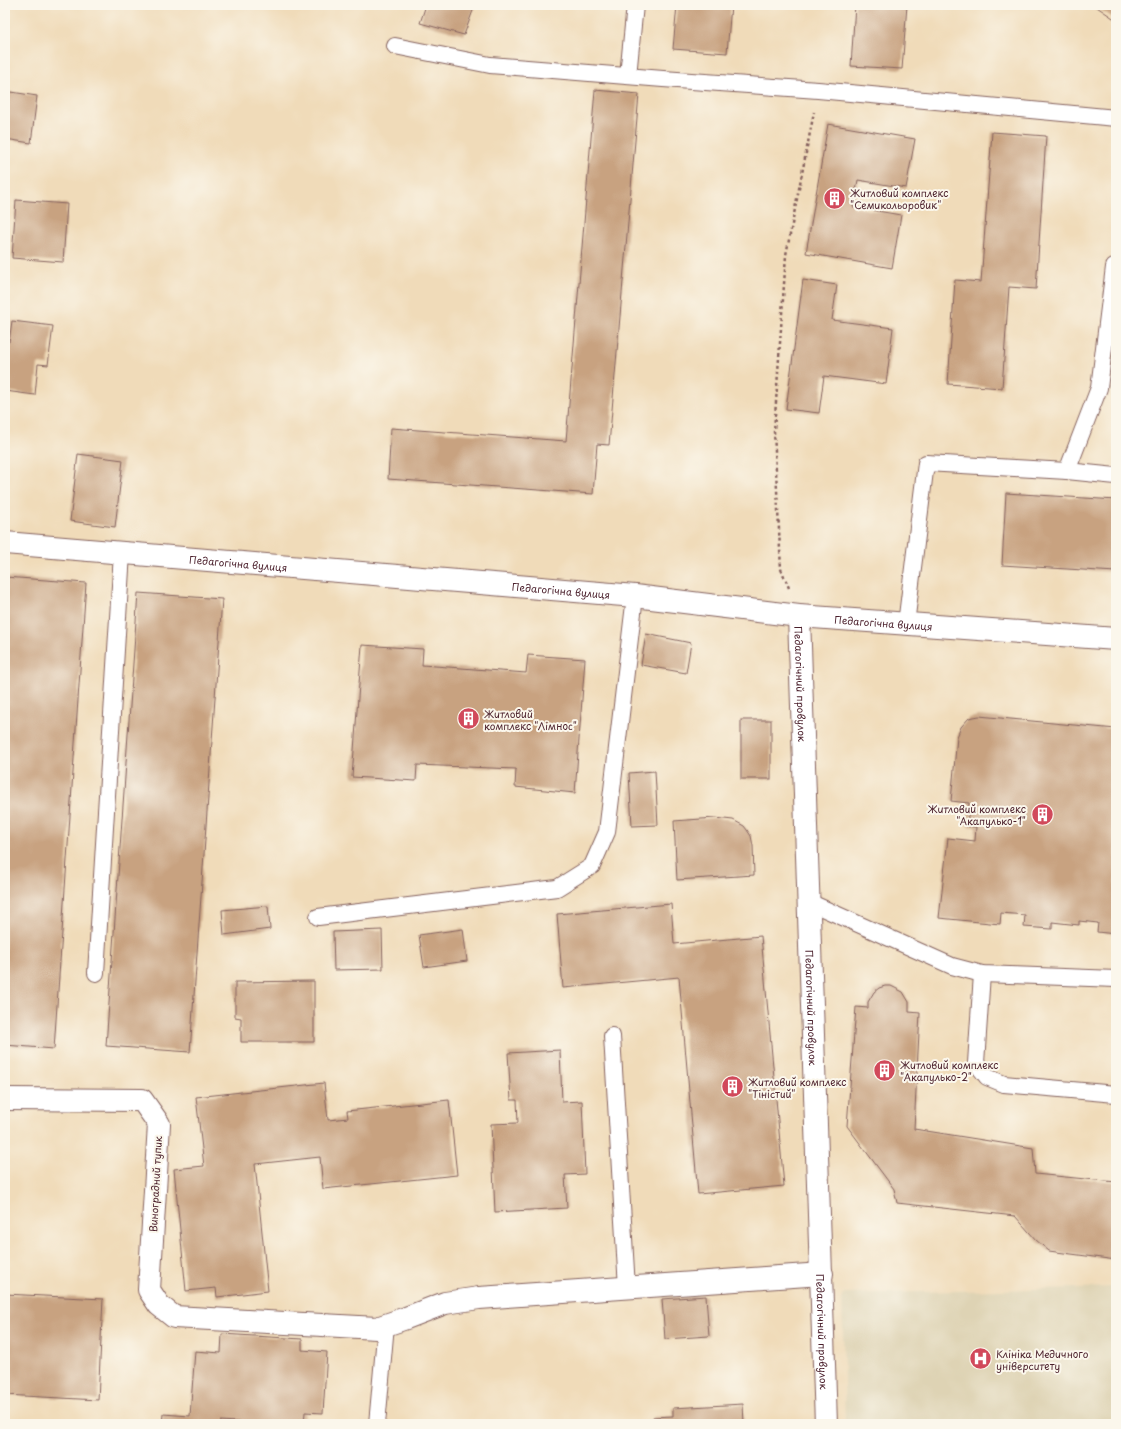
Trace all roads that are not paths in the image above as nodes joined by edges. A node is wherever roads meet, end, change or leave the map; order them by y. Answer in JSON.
{"nodes":[{"id":1,"x":635,"y":5,"type":"edge"},
{"id":2,"x":395,"y":46,"type":"dead end"},
{"id":3,"x":628,"y":76,"type":"junction"},
{"id":4,"x":1116,"y":118,"type":"edge"},
{"id":5,"x":1116,"y":267,"type":"edge"},
{"id":6,"x":1067,"y":471,"type":"junction"},
{"id":7,"x":1116,"y":476,"type":"edge"},
{"id":8,"x":5,"y":543,"type":"edge"},
{"id":9,"x":122,"y":552,"type":"junction"},
{"id":10,"x":635,"y":596,"type":"junction"},
{"id":11,"x":799,"y":616,"type":"junction"},
{"id":12,"x":906,"y":624,"type":"junction"},
{"id":13,"x":1116,"y":640,"type":"edge"},
{"id":14,"x":809,"y":902,"type":"junction"},
{"id":15,"x":318,"y":917,"type":"dead end"},
{"id":16,"x":96,"y":973,"type":"dead end"},
{"id":17,"x":982,"y":974,"type":"junction"},
{"id":18,"x":1116,"y":979,"type":"edge"},
{"id":19,"x":612,"y":1036,"type":"dead end"},
{"id":20,"x":1116,"y":1094,"type":"edge"},
{"id":21,"x":5,"y":1099,"type":"edge"},
{"id":22,"x":822,"y":1274,"type":"junction"},
{"id":23,"x":627,"y":1288,"type":"junction"},
{"id":24,"x":386,"y":1325,"type":"junction"},
{"id":25,"x":377,"y":1424,"type":"edge"},
{"id":26,"x":826,"y":1424,"type":"edge"}],
"edges":[{"from":1,"to":3,"type":"lane"},
{"from":2,"to":3,"type":"lane"},
{"from":3,"to":4,"type":"lane"},
{"from":5,"to":6,"type":"lane"},
{"from":6,"to":7,"type":"lane"},
{"from":6,"to":12,"type":"lane"},
{"from":8,"to":9,"type":"street","name":"Педагогічна вулиця"},
{"from":9,"to":10,"type":"street","name":"Педагогічна вулиця"},
{"from":9,"to":16,"type":"lane"},
{"from":10,"to":11,"type":"street","name":"Педагогічна вулиця"},
{"from":10,"to":15,"type":"lane"},
{"from":11,"to":12,"type":"street","name":"Педагогічна вулиця"},
{"from":11,"to":14,"type":"street","name":"Педагогічний провулок"},
{"from":12,"to":13,"type":"street","name":"Педагогічна вулиця"},
{"from":14,"to":17,"type":"lane"},
{"from":14,"to":22,"type":"street","name":"Педагогічний провулок"},
{"from":17,"to":18,"type":"lane"},
{"from":17,"to":20,"type":"lane"},
{"from":19,"to":23,"type":"lane"},
{"from":21,"to":24,"type":"street","name":"Виноградний тупик"},
{"from":22,"to":23,"type":"street"},
{"from":22,"to":26,"type":"street","name":"Педагогічний провулок"},
{"from":23,"to":24,"type":"street"},
{"from":24,"to":25,"type":"lane"}]}
